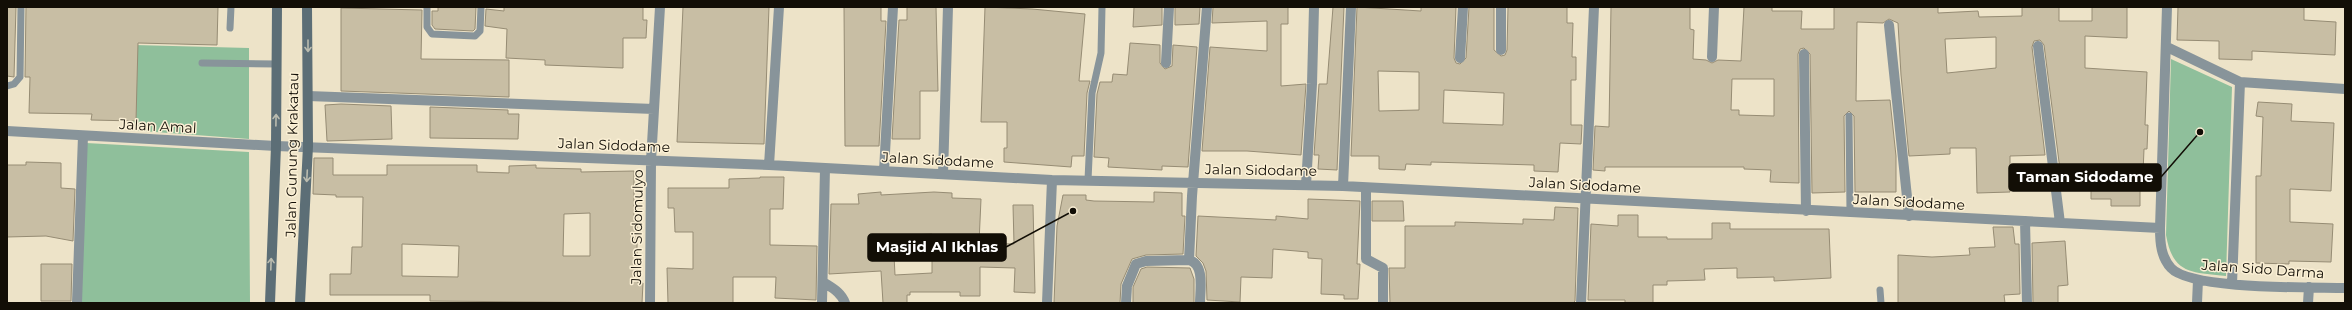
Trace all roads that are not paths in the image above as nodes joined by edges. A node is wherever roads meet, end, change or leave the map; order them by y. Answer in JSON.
{"nodes":[{"id":1,"x":21,"y":7,"type":"edge"},
{"id":2,"x":231,"y":7,"type":"edge"},
{"id":3,"x":277,"y":7,"type":"edge"},
{"id":4,"x":307,"y":7,"type":"edge"},
{"id":5,"x":427,"y":7,"type":"edge"},
{"id":6,"x":481,"y":7,"type":"edge"},
{"id":7,"x":660,"y":7,"type":"edge"},
{"id":8,"x":779,"y":7,"type":"edge"},
{"id":9,"x":893,"y":7,"type":"edge"},
{"id":10,"x":948,"y":7,"type":"edge"},
{"id":11,"x":1102,"y":7,"type":"edge"},
{"id":12,"x":1170,"y":7,"type":"edge"},
{"id":13,"x":1207,"y":7,"type":"edge"},
{"id":14,"x":1314,"y":7,"type":"edge"},
{"id":15,"x":1351,"y":7,"type":"edge"},
{"id":16,"x":1463,"y":7,"type":"edge"},
{"id":17,"x":1501,"y":7,"type":"edge"},
{"id":18,"x":1594,"y":7,"type":"edge"},
{"id":19,"x":1714,"y":7,"type":"edge"},
{"id":20,"x":2167,"y":7,"type":"edge"},
{"id":21,"x":1889,"y":25,"type":"dead end"},
{"id":22,"x":230,"y":28,"type":"dead end"},
{"id":23,"x":2038,"y":46,"type":"dead end"},
{"id":24,"x":2167,"y":48,"type":"junction"},
{"id":25,"x":1501,"y":50,"type":"dead end"},
{"id":26,"x":1804,"y":54,"type":"dead end"},
{"id":27,"x":1712,"y":57,"type":"dead end"},
{"id":28,"x":1460,"y":58,"type":"dead end"},
{"id":29,"x":202,"y":63,"type":"dead end"},
{"id":30,"x":1166,"y":63,"type":"dead end"},
{"id":31,"x":277,"y":64,"type":"junction"},
{"id":32,"x":2240,"y":82,"type":"junction"},
{"id":33,"x":7,"y":86,"type":"edge"},
{"id":34,"x":2345,"y":89,"type":"edge"},
{"id":35,"x":308,"y":96,"type":"junction"},
{"id":36,"x":654,"y":109,"type":"junction"},
{"id":37,"x":1849,"y":116,"type":"dead end"},
{"id":38,"x":7,"y":131,"type":"edge"},
{"id":39,"x":83,"y":136,"type":"junction"},
{"id":40,"x":276,"y":146,"type":"junction"},
{"id":41,"x":308,"y":146,"type":"junction"},
{"id":42,"x":652,"y":161,"type":"junction"},
{"id":43,"x":769,"y":165,"type":"junction"},
{"id":44,"x":825,"y":168,"type":"junction"},
{"id":45,"x":884,"y":172,"type":"junction"},
{"id":46,"x":943,"y":174,"type":"junction"},
{"id":47,"x":1052,"y":180,"type":"junction"},
{"id":48,"x":1088,"y":180,"type":"junction"},
{"id":49,"x":1193,"y":183,"type":"junction"},
{"id":50,"x":1306,"y":185,"type":"junction"},
{"id":51,"x":1343,"y":186,"type":"junction"},
{"id":52,"x":1366,"y":188,"type":"junction"},
{"id":53,"x":1585,"y":199,"type":"junction"},
{"id":54,"x":1806,"y":211,"type":"junction"},
{"id":55,"x":1850,"y":213,"type":"junction"},
{"id":56,"x":1909,"y":216,"type":"junction"},
{"id":57,"x":2025,"y":222,"type":"junction"},
{"id":58,"x":2060,"y":223,"type":"junction"},
{"id":59,"x":2160,"y":228,"type":"junction"},
{"id":60,"x":1189,"y":260,"type":"junction"},
{"id":61,"x":2198,"y":280,"type":"junction"},
{"id":62,"x":823,"y":282,"type":"junction"},
{"id":63,"x":2232,"y":284,"type":"junction"},
{"id":64,"x":2309,"y":287,"type":"junction"},
{"id":65,"x":2345,"y":288,"type":"edge"},
{"id":66,"x":1880,"y":290,"type":"dead end"},
{"id":67,"x":77,"y":303,"type":"edge"},
{"id":68,"x":270,"y":303,"type":"edge"},
{"id":69,"x":300,"y":303,"type":"edge"},
{"id":70,"x":650,"y":303,"type":"edge"},
{"id":71,"x":822,"y":303,"type":"edge"},
{"id":72,"x":845,"y":303,"type":"edge"},
{"id":73,"x":1047,"y":303,"type":"edge"},
{"id":74,"x":1126,"y":303,"type":"edge"},
{"id":75,"x":1200,"y":303,"type":"edge"},
{"id":76,"x":1383,"y":303,"type":"edge"},
{"id":77,"x":1581,"y":303,"type":"edge"},
{"id":78,"x":1881,"y":303,"type":"edge"},
{"id":79,"x":2027,"y":303,"type":"edge"},
{"id":80,"x":2197,"y":303,"type":"edge"},
{"id":81,"x":2308,"y":303,"type":"edge"}],
"edges":[{"from":1,"to":33,"type":"lane"},
{"from":2,"to":22,"type":"lane"},
{"from":3,"to":31,"type":"main road","name":"Jalan Gunung Krakatau"},
{"from":4,"to":35,"type":"main road","name":"Jalan Gunung Krakatau","one_way":true},
{"from":5,"to":6,"type":"lane"},
{"from":7,"to":36,"type":"street","name":"Jalan Sidomulyo"},
{"from":8,"to":43,"type":"street"},
{"from":9,"to":45,"type":"street"},
{"from":10,"to":46,"type":"street"},
{"from":11,"to":48,"type":"lane"},
{"from":12,"to":30,"type":"street"},
{"from":13,"to":49,"type":"street"},
{"from":14,"to":50,"type":"street"},
{"from":15,"to":51,"type":"street"},
{"from":16,"to":28,"type":"street"},
{"from":17,"to":25,"type":"street"},
{"from":18,"to":53,"type":"street"},
{"from":19,"to":27,"type":"street"},
{"from":20,"to":24,"type":"street"},
{"from":21,"to":56,"type":"street"},
{"from":23,"to":58,"type":"street"},
{"from":24,"to":32,"type":"street"},
{"from":24,"to":59,"type":"street"},
{"from":26,"to":54,"type":"street"},
{"from":29,"to":31,"type":"lane"},
{"from":40,"to":31,"type":"main road","name":"Jalan Gunung Krakatau","one_way":true},
{"from":32,"to":34,"type":"street"},
{"from":32,"to":63,"type":"street"},
{"from":35,"to":36,"type":"street"},
{"from":35,"to":41,"type":"main road","name":"Jalan Gunung Krakatau"},
{"from":36,"to":42,"type":"street","name":"Jalan Sidomulyo"},
{"from":37,"to":55,"type":"lane"},
{"from":38,"to":39,"type":"street","name":"Jalan Amal"},
{"from":39,"to":40,"type":"street","name":"Jalan Amal"},
{"from":39,"to":67,"type":"street"},
{"from":40,"to":41,"type":"street","name":"Jalan Amal"},
{"from":68,"to":40,"type":"main road","name":"Jalan Gunung Krakatau","one_way":true},
{"from":41,"to":42,"type":"street","name":"Jalan Sidodame"},
{"from":41,"to":69,"type":"main road","name":"Jalan Gunung Krakatau","one_way":true},
{"from":42,"to":43,"type":"street","name":"Jalan Sidodame"},
{"from":42,"to":70,"type":"street","name":"Jalan Sidomulyo"},
{"from":43,"to":44,"type":"street","name":"Jalan Sidodame"},
{"from":44,"to":45,"type":"street","name":"Jalan Sidodame"},
{"from":44,"to":62,"type":"street"},
{"from":45,"to":46,"type":"street","name":"Jalan Sidodame"},
{"from":46,"to":47,"type":"street","name":"Jalan Sidodame"},
{"from":47,"to":48,"type":"street","name":"Jalan Sidodame"},
{"from":47,"to":73,"type":"street"},
{"from":48,"to":49,"type":"street","name":"Jalan Sidodame"},
{"from":49,"to":50,"type":"street","name":"Jalan Sidodame"},
{"from":49,"to":60,"type":"street"},
{"from":50,"to":51,"type":"street","name":"Jalan Sidodame"},
{"from":51,"to":52,"type":"street","name":"Jalan Sidodame"},
{"from":52,"to":53,"type":"street","name":"Jalan Sidodame"},
{"from":52,"to":76,"type":"street"},
{"from":53,"to":54,"type":"street","name":"Jalan Sidodame"},
{"from":53,"to":77,"type":"street"},
{"from":54,"to":55,"type":"street","name":"Jalan Sidodame"},
{"from":55,"to":56,"type":"street","name":"Jalan Sidodame"},
{"from":56,"to":57,"type":"street","name":"Jalan Sidodame"},
{"from":57,"to":58,"type":"street","name":"Jalan Sidodame"},
{"from":57,"to":79,"type":"street"},
{"from":58,"to":59,"type":"street","name":"Jalan Sidodame"},
{"from":59,"to":61,"type":"street","name":"Jalan Sido Darma"},
{"from":60,"to":74,"type":"street"},
{"from":60,"to":75,"type":"street"},
{"from":61,"to":63,"type":"street","name":"Jalan Sido Darma"},
{"from":61,"to":80,"type":"street"},
{"from":62,"to":71,"type":"street"},
{"from":62,"to":72,"type":"street"},
{"from":63,"to":64,"type":"street","name":"Jalan Sido Darma"},
{"from":64,"to":65,"type":"street","name":"Jalan Sido Darma"},
{"from":64,"to":81,"type":"street"},
{"from":66,"to":78,"type":"lane"}]}
